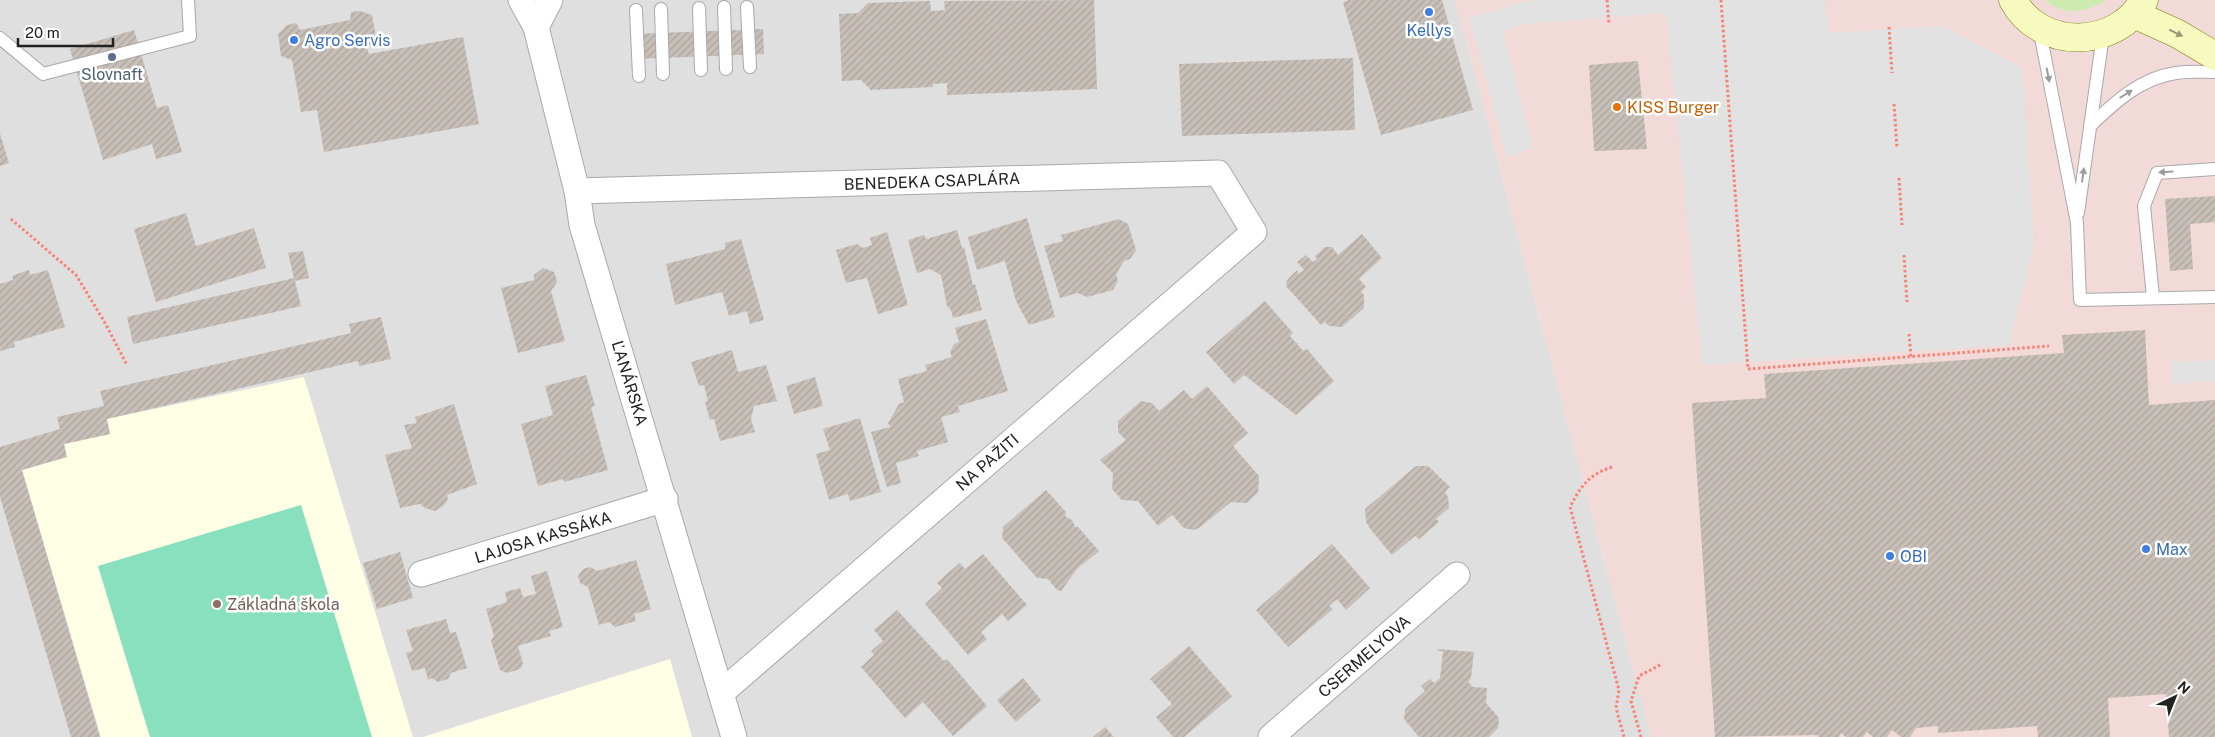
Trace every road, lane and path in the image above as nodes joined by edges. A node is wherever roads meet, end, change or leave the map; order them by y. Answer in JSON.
{"nodes":[{"id":1,"x":188,"y":0,"type":"edge"},
{"id":2,"x":521,"y":0,"type":"edge"},
{"id":3,"x":550,"y":0,"type":"edge"},
{"id":4,"x":1608,"y":0,"type":"edge"},
{"id":5,"x":1721,"y":0,"type":"edge"},
{"id":6,"x":2014,"y":0,"type":"edge"},
{"id":7,"x":724,"y":7,"type":"dead end"},
{"id":8,"x":747,"y":7,"type":"dead end"},
{"id":9,"x":2139,"y":7,"type":"edge"},
{"id":10,"x":699,"y":8,"type":"dead end"},
{"id":11,"x":660,"y":9,"type":"dead end"},
{"id":12,"x":636,"y":10,"type":"dead end"},
{"id":13,"x":1609,"y":24,"type":"dead end"},
{"id":14,"x":536,"y":27,"type":"junction"},
{"id":15,"x":1889,"y":27,"type":"dead end"},
{"id":16,"x":2039,"y":27,"type":"junction"},
{"id":17,"x":2103,"y":35,"type":"junction"},
{"id":18,"x":0,"y":38,"type":"edge"},
{"id":19,"x":2215,"y":56,"type":"edge"},
{"id":20,"x":750,"y":67,"type":"dead end"},
{"id":21,"x":726,"y":69,"type":"dead end"},
{"id":22,"x":702,"y":70,"type":"dead end"},
{"id":23,"x":2215,"y":72,"type":"edge"},
{"id":24,"x":663,"y":74,"type":"dead end"},
{"id":25,"x":1892,"y":74,"type":"dead end"},
{"id":26,"x":639,"y":76,"type":"dead end"},
{"id":27,"x":1894,"y":104,"type":"dead end"},
{"id":28,"x":2090,"y":126,"type":"junction"},
{"id":29,"x":1897,"y":148,"type":"dead end"},
{"id":30,"x":2215,"y":169,"type":"edge"},
{"id":31,"x":1899,"y":178,"type":"dead end"},
{"id":32,"x":578,"y":191,"type":"junction"},
{"id":33,"x":11,"y":219,"type":"dead end"},
{"id":34,"x":2077,"y":223,"type":"junction"},
{"id":35,"x":1902,"y":225,"type":"dead end"},
{"id":36,"x":1254,"y":232,"type":"joint"},
{"id":37,"x":1904,"y":255,"type":"dead end"},
{"id":38,"x":2153,"y":297,"type":"junction"},
{"id":39,"x":2215,"y":297,"type":"edge"},
{"id":40,"x":1907,"y":302,"type":"dead end"},
{"id":41,"x":1909,"y":334,"type":"dead end"},
{"id":42,"x":2049,"y":346,"type":"dead end"},
{"id":43,"x":1911,"y":357,"type":"junction"},
{"id":44,"x":127,"y":366,"type":"dead end"},
{"id":45,"x":1612,"y":467,"type":"dead end"},
{"id":46,"x":665,"y":499,"type":"junction"},
{"id":47,"x":421,"y":574,"type":"dead end"},
{"id":48,"x":1457,"y":575,"type":"dead end"},
{"id":49,"x":1662,"y":664,"type":"dead end"},
{"id":50,"x":721,"y":693,"type":"junction"},
{"id":51,"x":734,"y":737,"type":"edge"},
{"id":52,"x":1271,"y":737,"type":"edge"},
{"id":53,"x":1624,"y":737,"type":"edge"},
{"id":54,"x":1642,"y":737,"type":"edge"}],
"edges":[{"from":1,"to":18,"type":"lane"},
{"from":2,"to":14,"type":"street","name":"ĽANÁRSKA"},
{"from":3,"to":14,"type":"street"},
{"from":4,"to":13,"type":"path"},
{"from":5,"to":43,"type":"path"},
{"from":6,"to":16,"type":"main road"},
{"from":7,"to":21,"type":"lane"},
{"from":8,"to":20,"type":"lane"},
{"from":9,"to":17,"type":"main road"},
{"from":9,"to":19,"type":"main road","one_way":true},
{"from":10,"to":22,"type":"lane"},
{"from":11,"to":24,"type":"lane"},
{"from":12,"to":26,"type":"lane"},
{"from":14,"to":32,"type":"street","name":"ĽANÁRSKA"},
{"from":15,"to":25,"type":"path"},
{"from":16,"to":17,"type":"main road"},
{"from":16,"to":34,"type":"lane","one_way":true},
{"from":17,"to":28,"type":"lane"},
{"from":28,"to":23,"type":"lane","one_way":true},
{"from":27,"to":29,"type":"path"},
{"from":34,"to":28,"type":"lane","one_way":true},
{"from":30,"to":38,"type":"lane","one_way":true},
{"from":31,"to":35,"type":"path"},
{"from":32,"to":36,"type":"street","name":"BENEDEKA CSAPLÁRA"},
{"from":32,"to":46,"type":"street","name":"ĽANÁRSKA"},
{"from":33,"to":44,"type":"path"},
{"from":34,"to":38,"type":"lane"},
{"from":36,"to":50,"type":"street","name":"NA PAŽITI"},
{"from":37,"to":40,"type":"path"},
{"from":38,"to":39,"type":"lane"},
{"from":41,"to":43,"type":"path"},
{"from":42,"to":43,"type":"path"},
{"from":45,"to":53,"type":"path"},
{"from":46,"to":47,"type":"street","name":"LAJOSA KASSÁKA"},
{"from":46,"to":50,"type":"street","name":"ĽANÁRSKA"},
{"from":48,"to":52,"type":"street","name":"CSERMELYOVA"},
{"from":49,"to":54,"type":"path"},
{"from":50,"to":51,"type":"street","name":"ĽANÁRSKA"}]}
